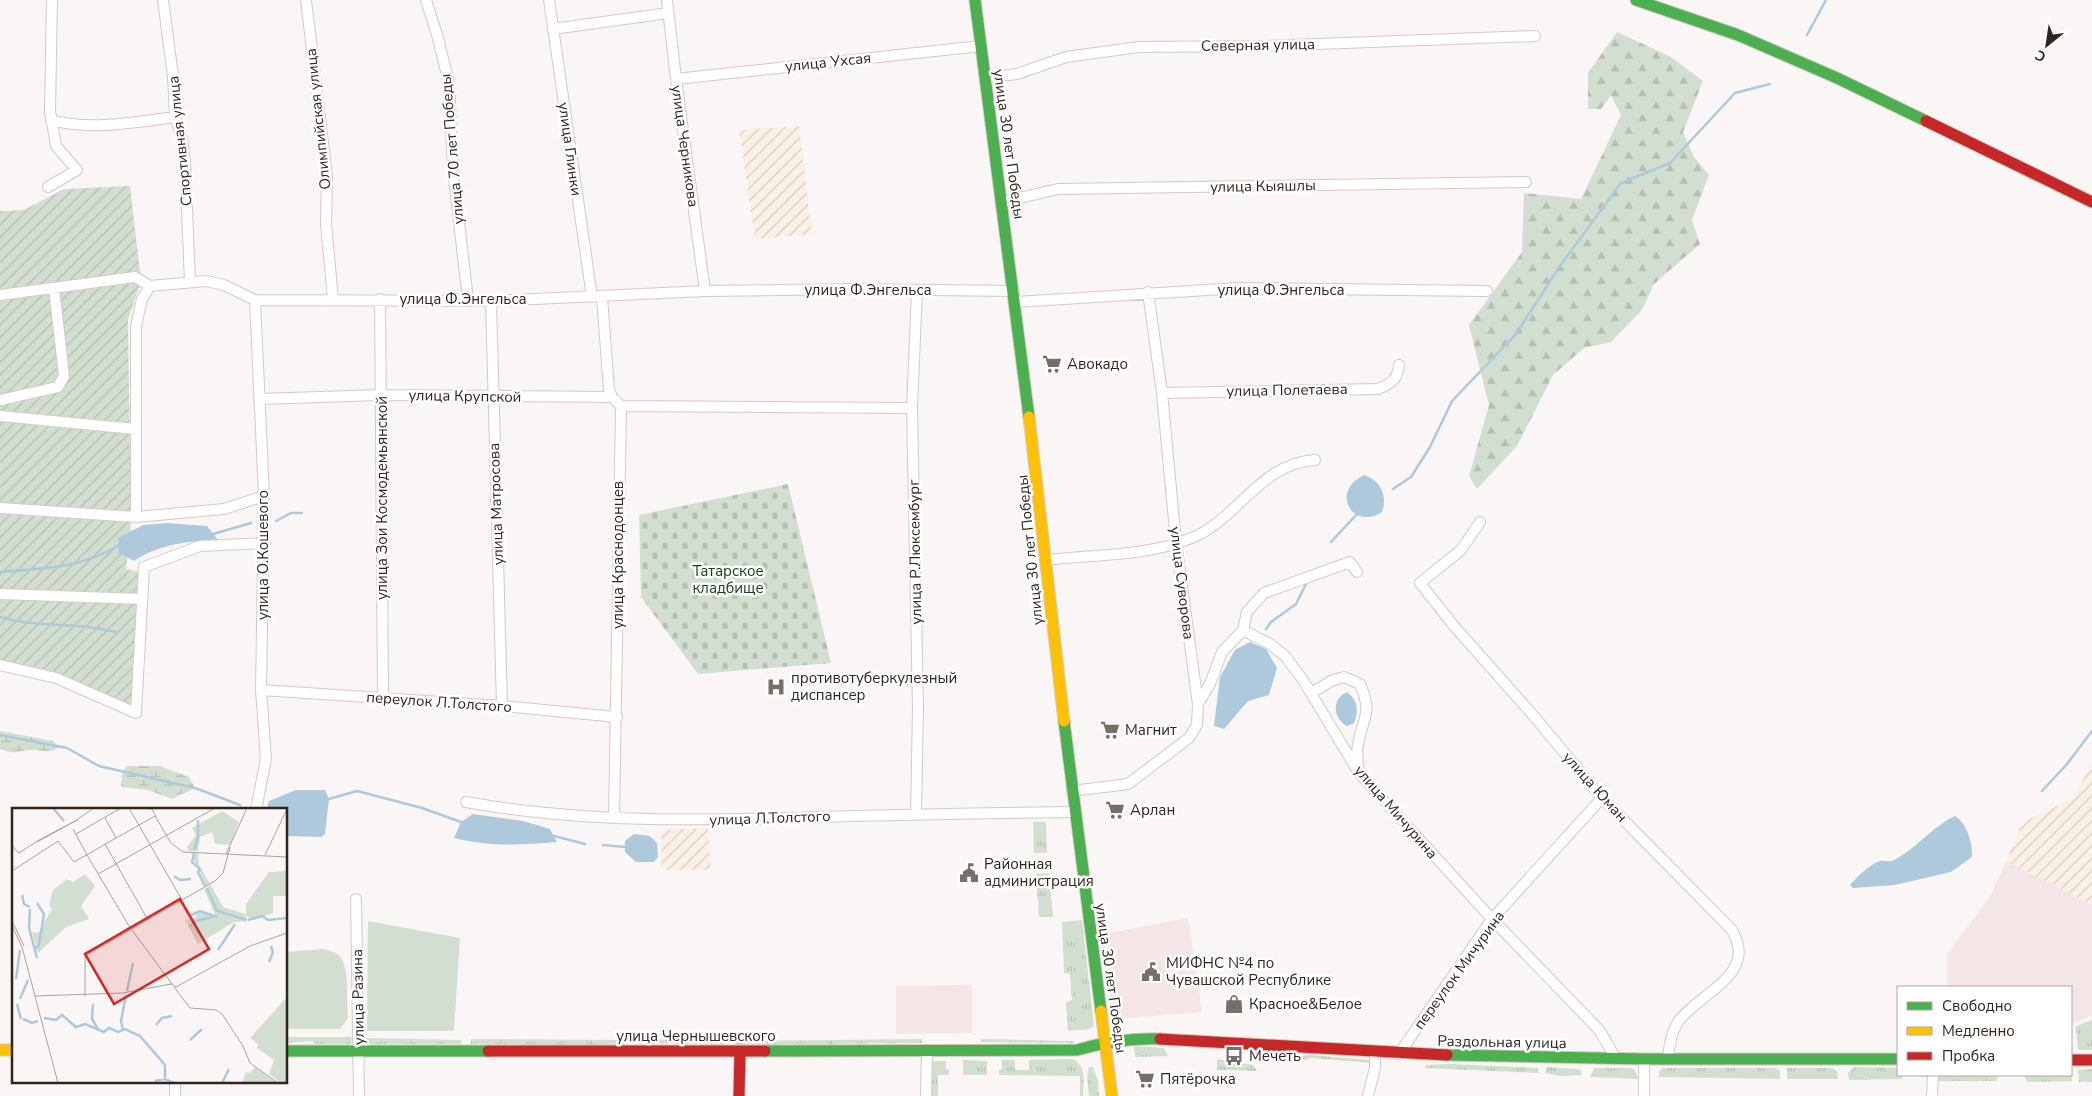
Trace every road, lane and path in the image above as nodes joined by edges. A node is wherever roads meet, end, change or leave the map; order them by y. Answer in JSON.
{"nodes":[{"id":1,"x":52,"y":0,"type":"edge"},
{"id":2,"x":163,"y":0,"type":"edge"},
{"id":3,"x":306,"y":0,"type":"edge"},
{"id":4,"x":426,"y":0,"type":"edge"},
{"id":5,"x":549,"y":0,"type":"edge"},
{"id":6,"x":667,"y":0,"type":"edge"},
{"id":7,"x":975,"y":0,"type":"edge"},
{"id":8,"x":1636,"y":0,"type":"edge"},
{"id":9,"x":668,"y":13,"type":"junction"},
{"id":10,"x":553,"y":29,"type":"junction"},
{"id":11,"x":1536,"y":36,"type":"dead end"},
{"id":12,"x":981,"y":46,"type":"junction"},
{"id":13,"x":985,"y":78,"type":"junction"},
{"id":14,"x":676,"y":79,"type":"junction"},
{"id":15,"x":175,"y":117,"type":"junction"},
{"id":16,"x":51,"y":120,"type":"junction"},
{"id":17,"x":1526,"y":182,"type":"dead end"},
{"id":18,"x":48,"y":188,"type":"dead end"},
{"id":19,"x":1002,"y":202,"type":"junction"},
{"id":20,"x":2092,"y":202,"type":"edge"},
{"id":21,"x":190,"y":282,"type":"junction"},
{"id":22,"x":150,"y":286,"type":"junction"},
{"id":23,"x":54,"y":288,"type":"junction"},
{"id":24,"x":917,"y":290,"type":"junction"},
{"id":25,"x":705,"y":291,"type":"junction"},
{"id":26,"x":1487,"y":291,"type":"dead end"},
{"id":27,"x":1148,"y":292,"type":"junction"},
{"id":28,"x":0,"y":295,"type":"edge"},
{"id":29,"x":1015,"y":296,"type":"junction"},
{"id":30,"x":597,"y":297,"type":"junction"},
{"id":31,"x":333,"y":299,"type":"junction"},
{"id":32,"x":380,"y":299,"type":"junction"},
{"id":33,"x":255,"y":300,"type":"junction"},
{"id":34,"x":468,"y":300,"type":"junction"},
{"id":35,"x":491,"y":301,"type":"junction"},
{"id":36,"x":1399,"y":365,"type":"dead end"},
{"id":37,"x":1162,"y":393,"type":"junction"},
{"id":38,"x":382,"y":395,"type":"junction"},
{"id":39,"x":612,"y":397,"type":"junction"},
{"id":40,"x":492,"y":398,"type":"junction"},
{"id":41,"x":259,"y":399,"type":"junction"},
{"id":42,"x":0,"y":400,"type":"edge"},
{"id":43,"x":621,"y":406,"type":"junction"},
{"id":44,"x":912,"y":408,"type":"junction"},
{"id":45,"x":0,"y":416,"type":"edge"},
{"id":46,"x":135,"y":429,"type":"junction"},
{"id":47,"x":1315,"y":460,"type":"dead end"},
{"id":48,"x":264,"y":496,"type":"junction"},
{"id":49,"x":0,"y":508,"type":"edge"},
{"id":50,"x":136,"y":517,"type":"junction"},
{"id":51,"x":1480,"y":522,"type":"dead end"},
{"id":52,"x":1176,"y":542,"type":"junction"},
{"id":53,"x":265,"y":543,"type":"junction"},
{"id":54,"x":1047,"y":560,"type":"junction"},
{"id":55,"x":1357,"y":572,"type":"dead end"},
{"id":56,"x":0,"y":594,"type":"edge"},
{"id":57,"x":142,"y":600,"type":"junction"},
{"id":58,"x":1243,"y":630,"type":"junction"},
{"id":59,"x":0,"y":665,"type":"edge"},
{"id":60,"x":261,"y":690,"type":"junction"},
{"id":61,"x":1311,"y":693,"type":"junction"},
{"id":62,"x":383,"y":698,"type":"junction"},
{"id":63,"x":1198,"y":704,"type":"junction"},
{"id":64,"x":502,"y":706,"type":"junction"},
{"id":65,"x":617,"y":717,"type":"junction"},
{"id":66,"x":1359,"y":773,"type":"junction"},
{"id":67,"x":1072,"y":791,"type":"junction"},
{"id":68,"x":1602,"y":798,"type":"junction"},
{"id":69,"x":466,"y":802,"type":"dead end"},
{"id":70,"x":256,"y":808,"type":"edge"},
{"id":71,"x":1074,"y":812,"type":"junction"},
{"id":72,"x":916,"y":814,"type":"junction"},
{"id":73,"x":614,"y":817,"type":"junction"},
{"id":74,"x":356,"y":899,"type":"dead end"},
{"id":75,"x":1492,"y":919,"type":"junction"},
{"id":76,"x":1105,"y":1042,"type":"junction"},
{"id":77,"x":359,"y":1051,"type":"junction"},
{"id":78,"x":740,"y":1051,"type":"junction"},
{"id":79,"x":927,"y":1051,"type":"junction"},
{"id":80,"x":288,"y":1052,"type":"edge"},
{"id":81,"x":1375,"y":1053,"type":"junction"},
{"id":82,"x":1399,"y":1054,"type":"junction"},
{"id":83,"x":1616,"y":1059,"type":"junction"},
{"id":84,"x":1644,"y":1059,"type":"junction"},
{"id":85,"x":1668,"y":1059,"type":"junction"},
{"id":86,"x":1897,"y":1059,"type":"edge"},
{"id":87,"x":2072,"y":1060,"type":"edge"},
{"id":88,"x":2092,"y":1060,"type":"edge"},
{"id":89,"x":1932,"y":1076,"type":"edge"},
{"id":90,"x":359,"y":1096,"type":"edge"},
{"id":91,"x":739,"y":1096,"type":"edge"},
{"id":92,"x":926,"y":1096,"type":"edge"},
{"id":93,"x":1112,"y":1096,"type":"edge"},
{"id":94,"x":1368,"y":1096,"type":"edge"},
{"id":95,"x":1644,"y":1096,"type":"edge"},
{"id":96,"x":1932,"y":1096,"type":"edge"}],
"edges":[{"from":1,"to":16,"type":"street"},
{"from":2,"to":15,"type":"street","name":"Спортивная улица"},
{"from":3,"to":31,"type":"street","name":"Олимпийская улица"},
{"from":4,"to":34,"type":"street","name":"улица 70 лет Победы"},
{"from":5,"to":10,"type":"street","name":"улица Глинки"},
{"from":6,"to":9,"type":"street","name":"улица Черникова"},
{"from":7,"to":12,"type":"street","name":"улица 30 лет Победы"},
{"from":8,"to":20,"type":"street"},
{"from":9,"to":10,"type":"street"},
{"from":9,"to":14,"type":"street","name":"улица Черникова"},
{"from":10,"to":30,"type":"street","name":"улица Глинки"},
{"from":11,"to":13,"type":"street","name":"Северная улица"},
{"from":12,"to":13,"type":"street","name":"улица 30 лет Победы"},
{"from":12,"to":14,"type":"street","name":"улица Ухсая"},
{"from":13,"to":19,"type":"street","name":"улица 30 лет Победы"},
{"from":14,"to":25,"type":"street","name":"улица Черникова"},
{"from":15,"to":16,"type":"street"},
{"from":15,"to":21,"type":"street","name":"Спортивная улица"},
{"from":16,"to":18,"type":"street"},
{"from":17,"to":19,"type":"street","name":"улица Кыяшлы"},
{"from":19,"to":29,"type":"street","name":"улица 30 лет Победы"},
{"from":21,"to":22,"type":"street","name":"улица Ф.Энгельса"},
{"from":21,"to":33,"type":"street","name":"улица Ф.Энгельса"},
{"from":22,"to":23,"type":"street"},
{"from":22,"to":46,"type":"street"},
{"from":23,"to":28,"type":"street"},
{"from":23,"to":42,"type":"street"},
{"from":24,"to":25,"type":"street","name":"улица Ф.Энгельса"},
{"from":24,"to":29,"type":"street","name":"улица Ф.Энгельса"},
{"from":24,"to":44,"type":"street","name":"улица Р.Люксембург"},
{"from":25,"to":30,"type":"street","name":"улица Ф.Энгельса"},
{"from":26,"to":27,"type":"street","name":"улица Ф.Энгельса"},
{"from":27,"to":29,"type":"street","name":"улица Ф.Энгельса"},
{"from":27,"to":37,"type":"street","name":"улица Суворова"},
{"from":29,"to":54,"type":"street","name":"улица 30 лет Победы"},
{"from":30,"to":35,"type":"street","name":"улица Ф.Энгельса"},
{"from":30,"to":39,"type":"street"},
{"from":31,"to":32,"type":"street","name":"улица Ф.Энгельса"},
{"from":31,"to":33,"type":"street","name":"улица Ф.Энгельса"},
{"from":32,"to":34,"type":"street","name":"улица Ф.Энгельса"},
{"from":32,"to":38,"type":"street","name":"улица Зои Космодемьянской"},
{"from":33,"to":41,"type":"street","name":"улица О.Кошевого"},
{"from":34,"to":35,"type":"street","name":"улица Ф.Энгельса"},
{"from":35,"to":40,"type":"street","name":"улица Матросова"},
{"from":36,"to":37,"type":"street","name":"улица Полетаева"},
{"from":37,"to":52,"type":"street","name":"улица Суворова"},
{"from":38,"to":40,"type":"street","name":"улица Крупской"},
{"from":38,"to":41,"type":"street","name":"улица Крупской"},
{"from":38,"to":62,"type":"street","name":"улица Зои Космодемьянской"},
{"from":39,"to":40,"type":"street","name":"улица Крупской"},
{"from":39,"to":43,"type":"street"},
{"from":40,"to":64,"type":"street","name":"улица Матросова"},
{"from":41,"to":48,"type":"street","name":"улица О.Кошевого"},
{"from":43,"to":44,"type":"street"},
{"from":43,"to":65,"type":"street","name":"улица Краснодонцев"},
{"from":44,"to":72,"type":"street","name":"улица Р.Люксембург"},
{"from":45,"to":46,"type":"street"},
{"from":46,"to":50,"type":"street"},
{"from":47,"to":52,"type":"street"},
{"from":48,"to":50,"type":"street"},
{"from":48,"to":53,"type":"street","name":"улица О.Кошевого"},
{"from":49,"to":50,"type":"street"},
{"from":51,"to":68,"type":"street","name":"улица Юман"},
{"from":52,"to":54,"type":"street"},
{"from":52,"to":63,"type":"street","name":"улица Суворова"},
{"from":53,"to":57,"type":"street"},
{"from":53,"to":60,"type":"street","name":"улица О.Кошевого"},
{"from":54,"to":67,"type":"street","name":"улица 30 лет Победы"},
{"from":55,"to":58,"type":"street"},
{"from":56,"to":57,"type":"street"},
{"from":57,"to":59,"type":"street"},
{"from":58,"to":61,"type":"street","name":"улица Мичурина"},
{"from":58,"to":63,"type":"street"},
{"from":60,"to":62,"type":"street","name":"переулок Л.Толстого"},
{"from":60,"to":70,"type":"street","name":"улица О.Кошевого"},
{"from":61,"to":66,"type":"street","name":"улица Мичурина"},
{"from":61,"to":66,"type":"street"},
{"from":62,"to":64,"type":"street","name":"переулок Л.Толстого"},
{"from":63,"to":67,"type":"street","name":"улица Суворова"},
{"from":64,"to":65,"type":"street","name":"переулок Л.Толстого"},
{"from":65,"to":73,"type":"street","name":"улица Краснодонцев"},
{"from":66,"to":75,"type":"street","name":"улица Мичурина"},
{"from":67,"to":71,"type":"street","name":"улица 30 лет Победы"},
{"from":68,"to":75,"type":"street","name":"переулок Мичурина"},
{"from":68,"to":85,"type":"street","name":"улица Юман"},
{"from":69,"to":73,"type":"street","name":"улица Л.Толстого"},
{"from":71,"to":72,"type":"street","name":"улица Л.Толстого"},
{"from":71,"to":76,"type":"street","name":"улица 30 лет Победы"},
{"from":72,"to":73,"type":"street","name":"улица Л.Толстого"},
{"from":74,"to":77,"type":"street","name":"улица Разина"},
{"from":75,"to":82,"type":"street","name":"переулок Мичурина"},
{"from":75,"to":83,"type":"street","name":"улица Мичурина"},
{"from":76,"to":79,"type":"street","name":"улица Чернышевского"},
{"from":76,"to":81,"type":"street","name":"Раздольная улица"},
{"from":76,"to":93,"type":"street","name":"улица 30 лет Победы"},
{"from":77,"to":78,"type":"street","name":"улица Чернышевского"},
{"from":77,"to":80,"type":"street","name":"улица Чернышевского"},
{"from":77,"to":90,"type":"street","name":"улица Разина"},
{"from":78,"to":79,"type":"street","name":"улица Чернышевского"},
{"from":78,"to":91,"type":"street"},
{"from":79,"to":92,"type":"street"},
{"from":81,"to":82,"type":"street","name":"Раздольная улица"},
{"from":81,"to":94,"type":"street"},
{"from":82,"to":83,"type":"street","name":"Раздольная улица"},
{"from":83,"to":84,"type":"street","name":"Раздольная улица"},
{"from":84,"to":85,"type":"street","name":"Раздольная улица"},
{"from":84,"to":95,"type":"street"},
{"from":85,"to":86,"type":"street","name":"Раздольная улица"},
{"from":87,"to":88,"type":"street"},
{"from":89,"to":96,"type":"street"}]}
